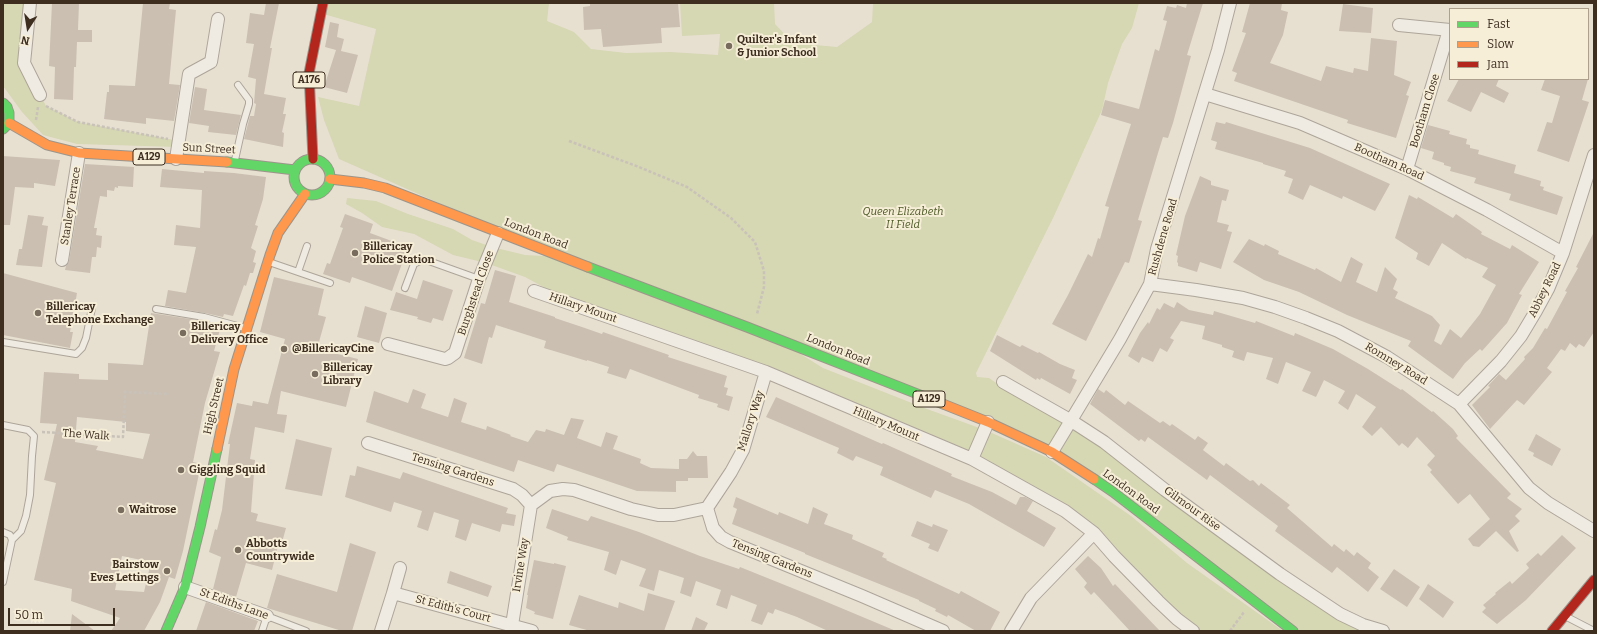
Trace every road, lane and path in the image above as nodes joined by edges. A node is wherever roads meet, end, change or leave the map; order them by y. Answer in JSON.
{"nodes":[{"id":1,"x":30,"y":3,"type":"edge"},
{"id":2,"x":323,"y":3,"type":"edge"},
{"id":3,"x":1230,"y":3,"type":"edge"},
{"id":4,"x":218,"y":19,"type":"dead end"},
{"id":5,"x":1399,"y":25,"type":"dead end"},
{"id":6,"x":1449,"y":30,"type":"edge"},
{"id":7,"x":1449,"y":33,"type":"edge"},
{"id":8,"x":238,"y":85,"type":"dead end"},
{"id":9,"x":1205,"y":94,"type":"junction"},
{"id":10,"x":40,"y":95,"type":"junction"},
{"id":11,"x":3,"y":103,"type":"edge"},
{"id":12,"x":6,"y":126,"type":"edge"},
{"id":13,"x":33,"y":137,"type":"junction"},
{"id":14,"x":179,"y":141,"type":"junction"},
{"id":15,"x":569,"y":141,"type":"dead end"},
{"id":16,"x":79,"y":153,"type":"junction"},
{"id":17,"x":1594,"y":155,"type":"edge"},
{"id":18,"x":176,"y":159,"type":"junction"},
{"id":19,"x":313,"y":159,"type":"junction"},
{"id":20,"x":235,"y":162,"type":"junction"},
{"id":21,"x":1407,"y":169,"type":"junction"},
{"id":22,"x":295,"y":170,"type":"junction"},
{"id":23,"x":330,"y":179,"type":"junction"},
{"id":24,"x":305,"y":194,"type":"junction"},
{"id":25,"x":498,"y":233,"type":"junction"},
{"id":26,"x":307,"y":246,"type":"dead end"},
{"id":27,"x":1563,"y":253,"type":"junction"},
{"id":28,"x":62,"y":260,"type":"dead end"},
{"id":29,"x":268,"y":261,"type":"junction"},
{"id":30,"x":298,"y":272,"type":"junction"},
{"id":31,"x":479,"y":279,"type":"junction"},
{"id":32,"x":330,"y":283,"type":"dead end"},
{"id":33,"x":1150,"y":284,"type":"junction"},
{"id":34,"x":405,"y":288,"type":"dead end"},
{"id":35,"x":534,"y":291,"type":"dead end"},
{"id":36,"x":92,"y":308,"type":"dead end"},
{"id":37,"x":156,"y":309,"type":"dead end"},
{"id":38,"x":747,"y":327,"type":"junction"},
{"id":39,"x":246,"y":329,"type":"junction"},
{"id":40,"x":3,"y":342,"type":"edge"},
{"id":41,"x":388,"y":344,"type":"dead end"},
{"id":42,"x":766,"y":372,"type":"junction"},
{"id":43,"x":1003,"y":382,"type":"dead end"},
{"id":44,"x":169,"y":394,"type":"dead end"},
{"id":45,"x":1458,"y":404,"type":"junction"},
{"id":46,"x":1070,"y":420,"type":"junction"},
{"id":47,"x":988,"y":422,"type":"junction"},
{"id":48,"x":3,"y":425,"type":"edge"},
{"id":49,"x":34,"y":436,"type":"junction"},
{"id":50,"x":368,"y":443,"type":"dead end"},
{"id":51,"x":1052,"y":452,"type":"junction"},
{"id":52,"x":972,"y":459,"type":"junction"},
{"id":53,"x":531,"y":505,"type":"junction"},
{"id":54,"x":707,"y":508,"type":"junction"},
{"id":55,"x":1594,"y":531,"type":"edge"},
{"id":56,"x":3,"y":532,"type":"edge"},
{"id":57,"x":1094,"y":533,"type":"junction"},
{"id":58,"x":12,"y":540,"type":"junction"},
{"id":59,"x":400,"y":568,"type":"dead end"},
{"id":60,"x":1594,"y":580,"type":"edge"},
{"id":61,"x":3,"y":582,"type":"edge"},
{"id":62,"x":185,"y":587,"type":"junction"},
{"id":63,"x":393,"y":593,"type":"junction"},
{"id":64,"x":267,"y":616,"type":"junction"},
{"id":65,"x":1564,"y":616,"type":"junction"},
{"id":66,"x":512,"y":625,"type":"junction"},
{"id":67,"x":166,"y":631,"type":"edge"},
{"id":68,"x":262,"y":631,"type":"edge"},
{"id":69,"x":306,"y":631,"type":"edge"},
{"id":70,"x":381,"y":631,"type":"edge"},
{"id":71,"x":532,"y":631,"type":"edge"},
{"id":72,"x":943,"y":631,"type":"edge"},
{"id":73,"x":1011,"y":631,"type":"edge"},
{"id":74,"x":1193,"y":631,"type":"edge"},
{"id":75,"x":1294,"y":631,"type":"edge"},
{"id":76,"x":1384,"y":631,"type":"edge"},
{"id":77,"x":1552,"y":631,"type":"edge"},
{"id":78,"x":1594,"y":631,"type":"edge"}],
"edges":[{"from":1,"to":10,"type":"street"},
{"from":2,"to":19,"type":"main road","number":"A176"},
{"from":3,"to":9,"type":"street","name":"Rushdene Road"},
{"from":4,"to":14,"type":"street"},
{"from":5,"to":6,"type":"street","name":"Bootham Close"},
{"from":7,"to":21,"type":"street","name":"Bootham Close"},
{"from":8,"to":20,"type":"lane"},
{"from":9,"to":21,"type":"street","name":"Bootham Road"},
{"from":9,"to":33,"type":"street","name":"Rushdene Road"},
{"from":10,"to":13,"type":"path"},
{"from":10,"to":14,"type":"path"},
{"from":11,"to":12,"type":"main road","number":"A129"},
{"from":12,"to":13,"type":"main road","name":"Sun Street","number":"A129"},
{"from":13,"to":16,"type":"main road","name":"Sun Street","number":"A129"},
{"from":14,"to":18,"type":"street"},
{"from":15,"to":38,"type":"path"},
{"from":16,"to":18,"type":"main road","name":"Sun Street","number":"A129"},
{"from":16,"to":28,"type":"street","name":"Stanley Terrace"},
{"from":17,"to":27,"type":"street","name":"Abbey Road"},
{"from":18,"to":20,"type":"main road","name":"Sun Street","number":"A129"},
{"from":19,"to":22,"type":"main road"},
{"from":19,"to":23,"type":"main road"},
{"from":20,"to":22,"type":"main road","name":"Sun Street","number":"A129"},
{"from":21,"to":27,"type":"street","name":"Bootham Road"},
{"from":22,"to":24,"type":"main road"},
{"from":23,"to":24,"type":"main road"},
{"from":23,"to":25,"type":"main road","name":"London Road","number":"A129"},
{"from":24,"to":29,"type":"main road","name":"High Street"},
{"from":25,"to":31,"type":"street","name":"Burghstead Close"},
{"from":25,"to":38,"type":"main road","name":"London Road","number":"A129"},
{"from":26,"to":30,"type":"lane"},
{"from":27,"to":45,"type":"street","name":"Abbey Road"},
{"from":29,"to":30,"type":"lane"},
{"from":29,"to":39,"type":"main road","name":"High Street"},
{"from":30,"to":32,"type":"lane"},
{"from":31,"to":34,"type":"lane"},
{"from":31,"to":41,"type":"street","name":"Burghstead Close"},
{"from":33,"to":45,"type":"street","name":"Romney Road"},
{"from":33,"to":46,"type":"street","name":"Rushdene Road"},
{"from":35,"to":42,"type":"street","name":"Hillary Mount"},
{"from":36,"to":40,"type":"lane"},
{"from":37,"to":39,"type":"lane"},
{"from":38,"to":47,"type":"main road","name":"London Road","number":"A129"},
{"from":39,"to":62,"type":"main road","name":"High Street"},
{"from":42,"to":52,"type":"street","name":"Hillary Mount"},
{"from":42,"to":54,"type":"street","name":"Mallory Way"},
{"from":43,"to":46,"type":"street","name":"Gilmour Rise"},
{"from":44,"to":49,"type":"path","name":"The Walk"},
{"from":45,"to":55,"type":"street","name":"Romney Road"},
{"from":46,"to":51,"type":"street","name":"Rushdene Road"},
{"from":46,"to":76,"type":"street","name":"Gilmour Rise"},
{"from":47,"to":51,"type":"main road","name":"London Road","number":"A129"},
{"from":47,"to":52,"type":"street"},
{"from":48,"to":49,"type":"lane"},
{"from":49,"to":58,"type":"lane"},
{"from":50,"to":53,"type":"street","name":"Tensing Gardens"},
{"from":51,"to":75,"type":"main road","name":"London Road","number":"A129"},
{"from":52,"to":57,"type":"street","name":"Hillary Mount"},
{"from":53,"to":54,"type":"street"},
{"from":53,"to":66,"type":"street","name":"Irvine Way"},
{"from":54,"to":72,"type":"street","name":"Tensing Gardens"},
{"from":56,"to":58,"type":"lane"},
{"from":57,"to":73,"type":"street"},
{"from":57,"to":74,"type":"street","name":"Hillary Mount"},
{"from":58,"to":61,"type":"lane"},
{"from":59,"to":63,"type":"street"},
{"from":60,"to":65,"type":"main road"},
{"from":62,"to":64,"type":"street","name":"St Ediths Lane"},
{"from":62,"to":67,"type":"main road","name":"High Street"},
{"from":63,"to":66,"type":"street","name":"St Edith's Court"},
{"from":63,"to":70,"type":"street"},
{"from":64,"to":68,"type":"lane"},
{"from":64,"to":69,"type":"lane","name":"St Ediths Lane"},
{"from":65,"to":77,"type":"main road"},
{"from":65,"to":78,"type":"lane"},
{"from":66,"to":71,"type":"street","name":"St Edith's Court"}]}
